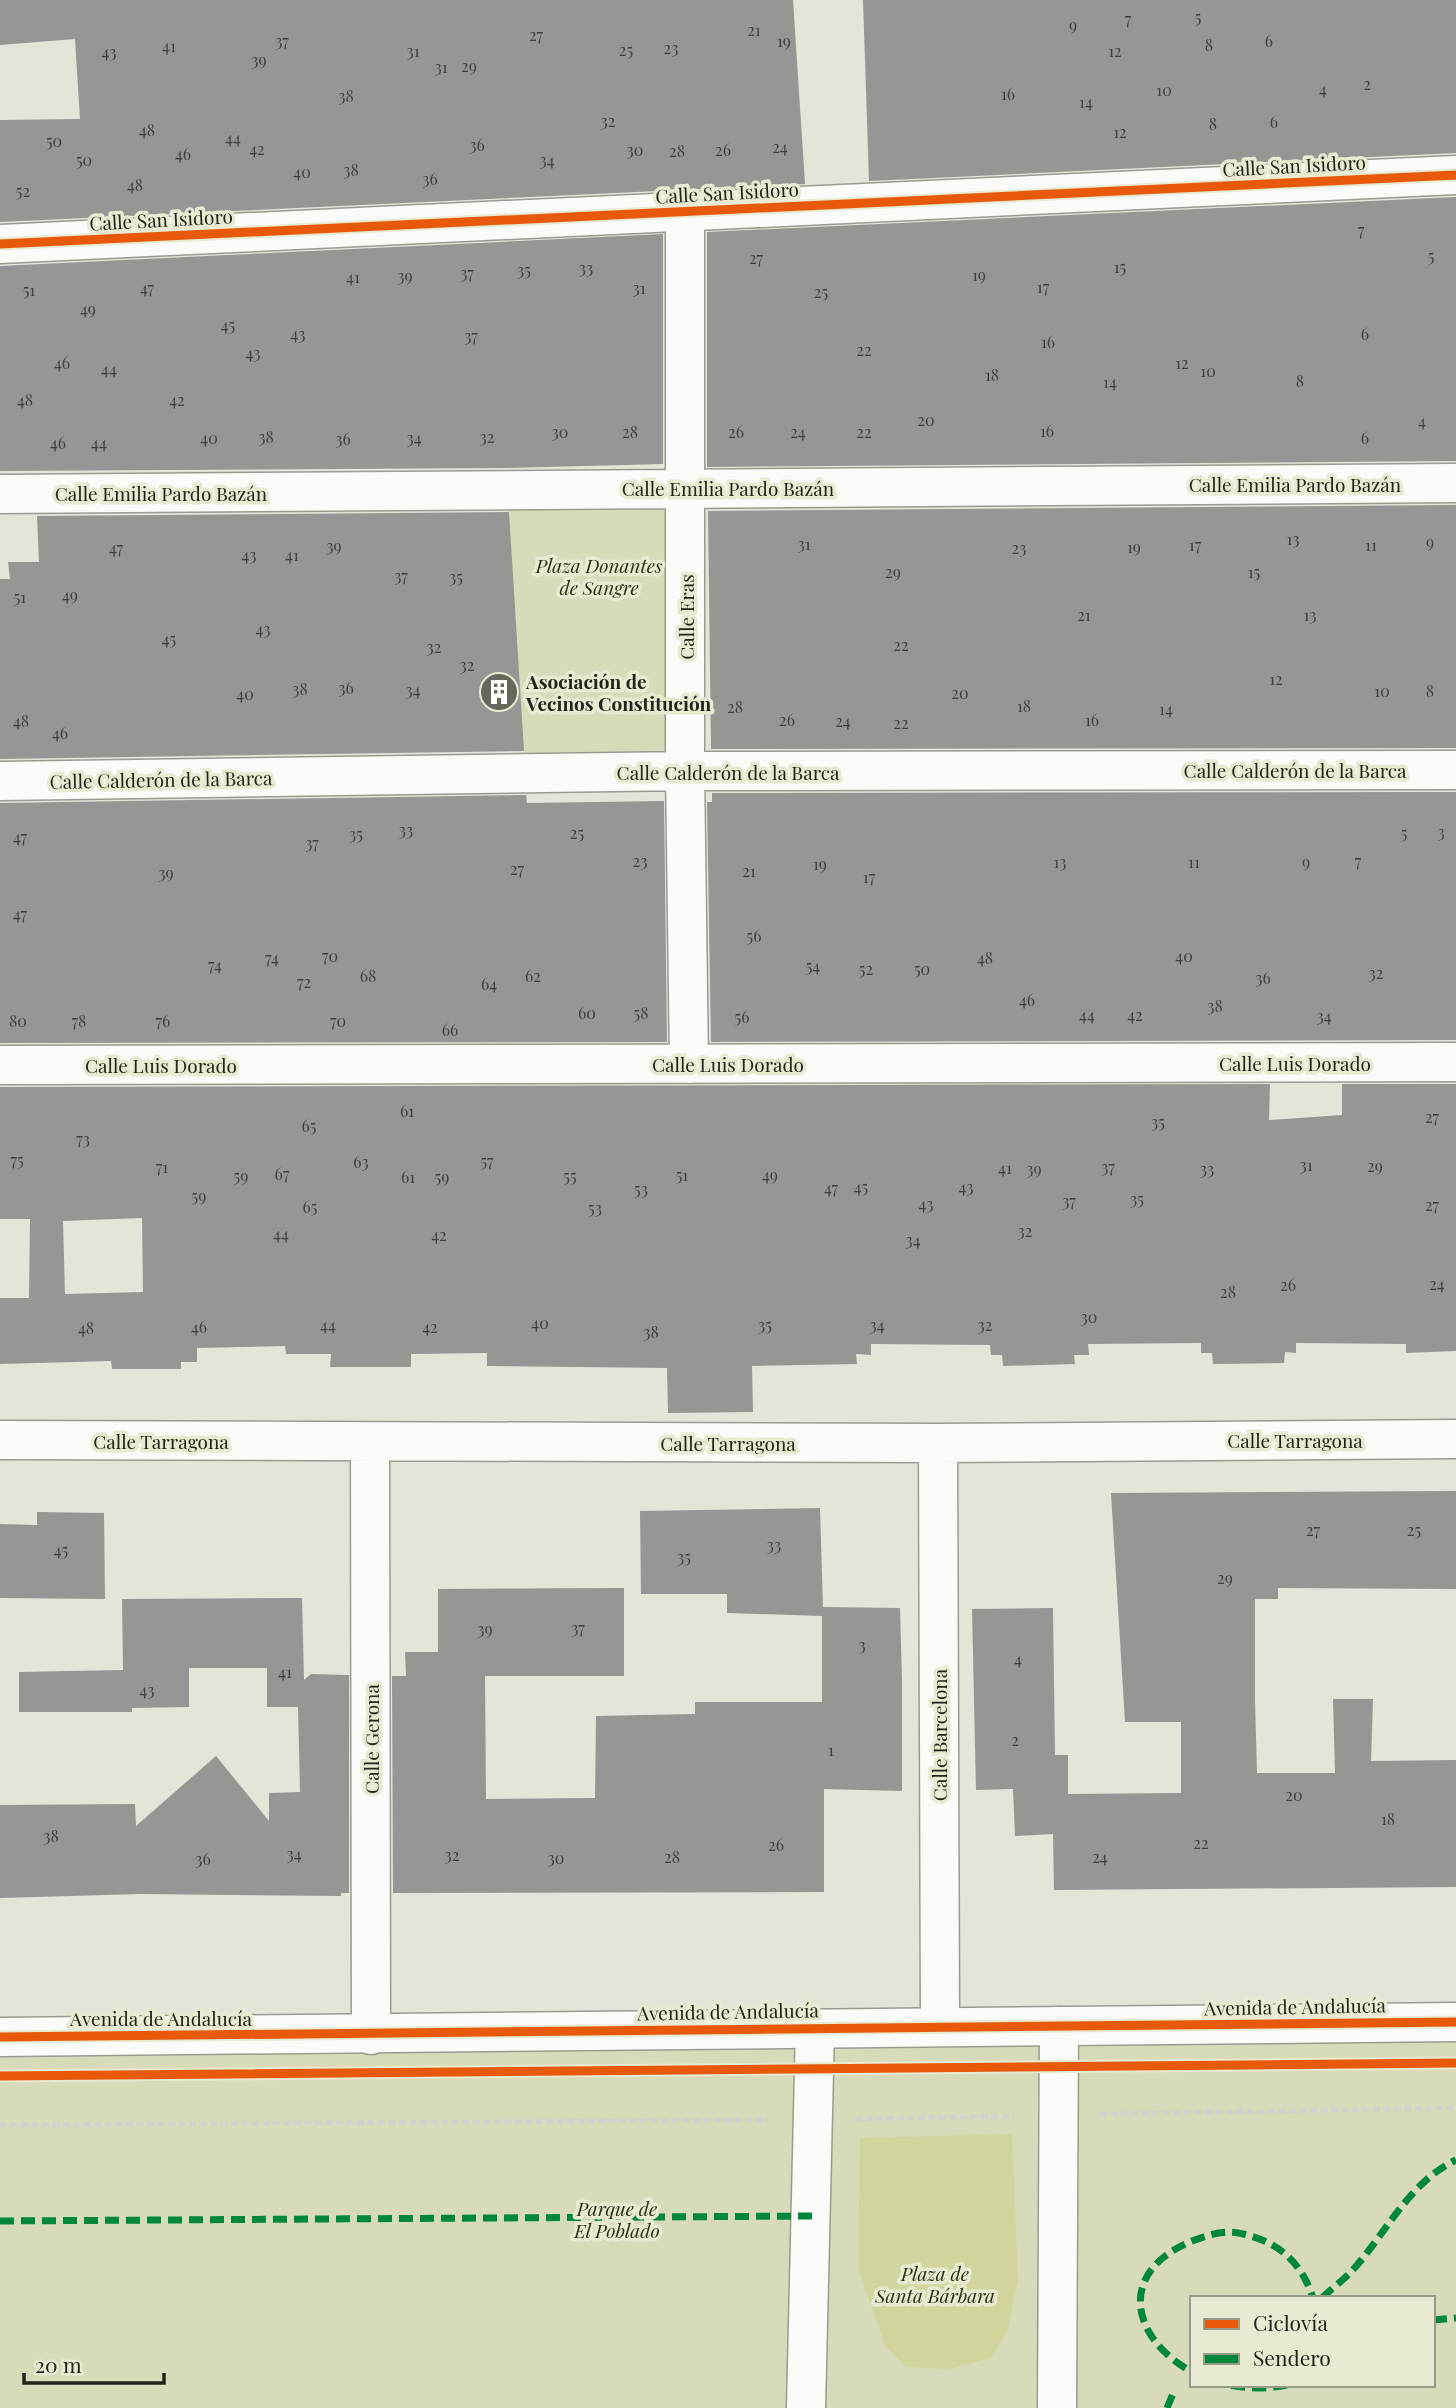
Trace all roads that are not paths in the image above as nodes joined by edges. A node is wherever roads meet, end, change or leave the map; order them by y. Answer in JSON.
{"nodes":[{"id":1,"x":1456,"y":175,"type":"edge"},
{"id":2,"x":685,"y":212,"type":"junction"},
{"id":3,"x":0,"y":244,"type":"edge"},
{"id":4,"x":1456,"y":483,"type":"edge"},
{"id":5,"x":687,"y":489,"type":"junction"},
{"id":6,"x":0,"y":494,"type":"edge"},
{"id":7,"x":1456,"y":770,"type":"edge"},
{"id":8,"x":685,"y":771,"type":"junction"},
{"id":9,"x":0,"y":780,"type":"edge"},
{"id":10,"x":1456,"y":1062,"type":"edge"},
{"id":11,"x":689,"y":1064,"type":"junction"},
{"id":12,"x":0,"y":1065,"type":"edge"},
{"id":13,"x":1456,"y":1439,"type":"edge"},
{"id":14,"x":0,"y":1440,"type":"edge"},
{"id":15,"x":370,"y":1442,"type":"junction"},
{"id":16,"x":938,"y":1443,"type":"junction"},
{"id":17,"x":1456,"y":2022,"type":"edge"},
{"id":18,"x":940,"y":2026,"type":"junction"},
{"id":19,"x":1059,"y":2026,"type":"junction"},
{"id":20,"x":815,"y":2028,"type":"junction"},
{"id":21,"x":371,"y":2035,"type":"junction"},
{"id":22,"x":0,"y":2037,"type":"edge"},
{"id":23,"x":806,"y":2408,"type":"edge"},
{"id":24,"x":1057,"y":2408,"type":"edge"}],
"edges":[{"from":1,"to":2,"type":"street","name":"Calle San Isidoro"},
{"from":2,"to":3,"type":"street","name":"Calle San Isidoro"},
{"from":2,"to":5,"type":"street","name":"Calle Eras"},
{"from":4,"to":5,"type":"street","name":"Calle Emilia Pardo Bazán"},
{"from":5,"to":6,"type":"street","name":"Calle Emilia Pardo Bazán"},
{"from":5,"to":8,"type":"street","name":"Calle Eras"},
{"from":7,"to":8,"type":"street","name":"Calle Calderón de la Barca"},
{"from":8,"to":9,"type":"street","name":"Calle Calderón de la Barca"},
{"from":8,"to":11,"type":"street","name":"Calle Eras"},
{"from":10,"to":11,"type":"street","name":"Calle Luis Dorado"},
{"from":11,"to":12,"type":"street","name":"Calle Luis Dorado"},
{"from":13,"to":16,"type":"street","name":"Calle Tarragona"},
{"from":14,"to":15,"type":"street","name":"Calle Tarragona"},
{"from":15,"to":16,"type":"street","name":"Calle Tarragona"},
{"from":15,"to":21,"type":"street","name":"Calle Gerona"},
{"from":16,"to":18,"type":"street","name":"Calle Barcelona"},
{"from":17,"to":19,"type":"street","name":"Avenida de Andalucía"},
{"from":18,"to":19,"type":"street","name":"Avenida de Andalucía"},
{"from":18,"to":20,"type":"street","name":"Avenida de Andalucía"},
{"from":19,"to":24,"type":"street"},
{"from":20,"to":21,"type":"street","name":"Avenida de Andalucía"},
{"from":20,"to":23,"type":"street"},
{"from":21,"to":22,"type":"street","name":"Avenida de Andalucía"}]}
